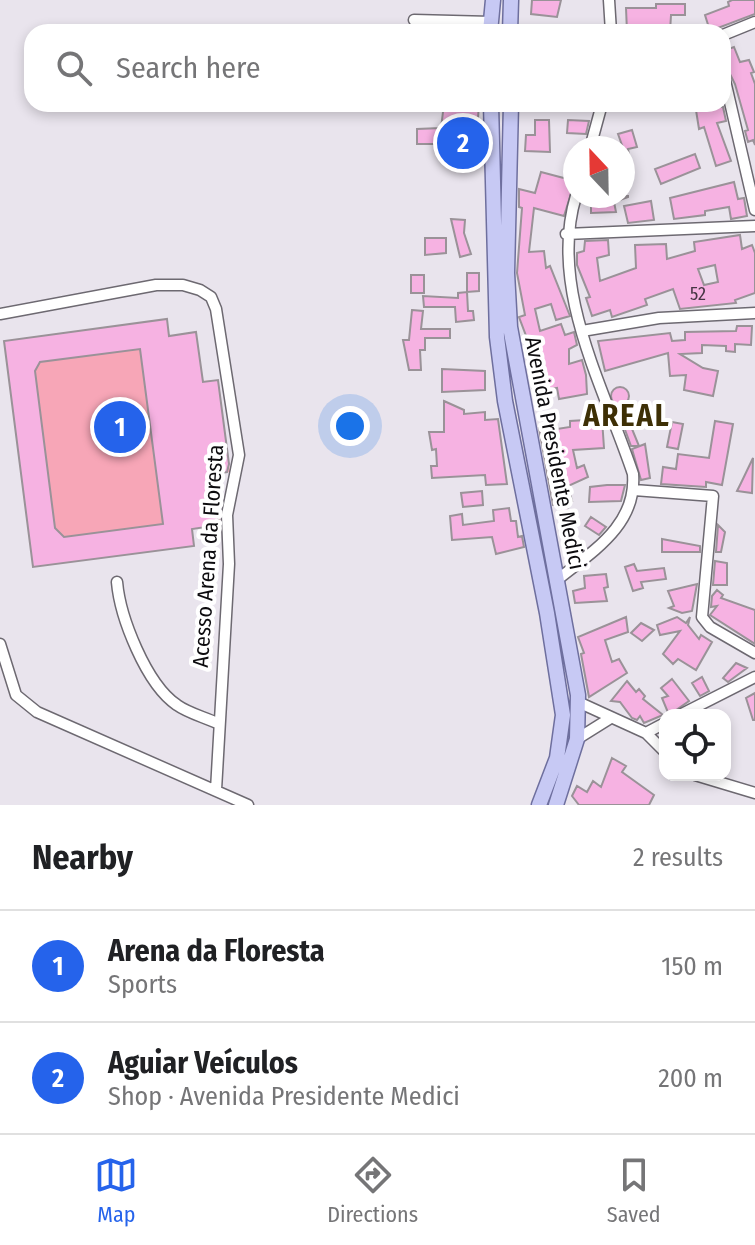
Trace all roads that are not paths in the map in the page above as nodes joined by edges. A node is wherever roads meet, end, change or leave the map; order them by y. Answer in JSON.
{"nodes":[{"id":1,"x":493,"y":0,"type":"edge"},
{"id":2,"x":511,"y":0,"type":"edge"},
{"id":3,"x":609,"y":0,"type":"edge"},
{"id":4,"x":414,"y":20,"type":"dead end"},
{"id":5,"x":449,"y":24,"type":"edge"},
{"id":6,"x":492,"y":24,"type":"edge"},
{"id":7,"x":510,"y":24,"type":"edge"},
{"id":8,"x":610,"y":24,"type":"edge"},
{"id":9,"x":752,"y":24,"type":"edge"},
{"id":10,"x":731,"y":32,"type":"edge"},
{"id":11,"x":731,"y":106,"type":"edge"},
{"id":12,"x":491,"y":112,"type":"edge"},
{"id":13,"x":511,"y":112,"type":"edge"},
{"id":14,"x":600,"y":112,"type":"edge"},
{"id":15,"x":593,"y":136,"type":"edge"},
{"id":16,"x":573,"y":208,"type":"edge"},
{"id":17,"x":755,"y":210,"type":"edge"},
{"id":18,"x":755,"y":226,"type":"edge"},
{"id":19,"x":566,"y":234,"type":"junction"},
{"id":20,"x":755,"y":313,"type":"edge"},
{"id":21,"x":0,"y":314,"type":"edge"},
{"id":22,"x":582,"y":331,"type":"junction"},
{"id":23,"x":634,"y":490,"type":"junction"},
{"id":24,"x":557,"y":580,"type":"junction"},
{"id":25,"x":117,"y":582,"type":"dead end"},
{"id":26,"x":0,"y":644,"type":"edge"},
{"id":27,"x":755,"y":653,"type":"edge"},
{"id":28,"x":755,"y":677,"type":"edge"},
{"id":29,"x":578,"y":702,"type":"junction"},
{"id":30,"x":692,"y":709,"type":"edge"},
{"id":31,"x":609,"y":719,"type":"junction"},
{"id":32,"x":217,"y":723,"type":"junction"},
{"id":33,"x":659,"y":726,"type":"edge"},
{"id":34,"x":646,"y":733,"type":"junction"},
{"id":35,"x":577,"y":739,"type":"junction"},
{"id":36,"x":659,"y":746,"type":"edge"},
{"id":37,"x":715,"y":781,"type":"edge"},
{"id":38,"x":216,"y":790,"type":"junction"},
{"id":39,"x":755,"y":793,"type":"edge"},
{"id":40,"x":248,"y":805,"type":"edge"},
{"id":41,"x":539,"y":805,"type":"edge"},
{"id":42,"x":556,"y":805,"type":"edge"}],
"edges":[{"from":1,"to":6,"type":"main road"},
{"from":2,"to":7,"type":"main road"},
{"from":3,"to":8,"type":"street"},
{"from":4,"to":5,"type":"street"},
{"from":9,"to":10,"type":"street"},
{"from":11,"to":17,"type":"street"},
{"from":12,"to":41,"type":"main road","name":"Avenida Presidente Medici"},
{"from":13,"to":24,"type":"main road","name":"Avenida Presidente Medici"},
{"from":14,"to":15,"type":"street"},
{"from":16,"to":19,"type":"street"},
{"from":18,"to":19,"type":"street"},
{"from":19,"to":22,"type":"street"},
{"from":20,"to":22,"type":"street"},
{"from":21,"to":32,"type":"street","name":"Acesso Arena da Floresta"},
{"from":22,"to":23,"type":"street"},
{"from":23,"to":24,"type":"street"},
{"from":23,"to":27,"type":"street"},
{"from":24,"to":29,"type":"main road","name":"Avenida Presidente Medici"},
{"from":25,"to":32,"type":"street"},
{"from":26,"to":38,"type":"street"},
{"from":28,"to":30,"type":"street"},
{"from":29,"to":31,"type":"street"},
{"from":29,"to":35,"type":"main road","name":"Avenida Presidente Medici"},
{"from":31,"to":34,"type":"street"},
{"from":31,"to":35,"type":"street"},
{"from":32,"to":38,"type":"street","name":"Acesso Arena da Floresta"},
{"from":33,"to":34,"type":"street"},
{"from":34,"to":36,"type":"street"},
{"from":35,"to":42,"type":"main road","name":"Avenida Presidente Medici"},
{"from":37,"to":39,"type":"street"},
{"from":38,"to":40,"type":"street"}]}
